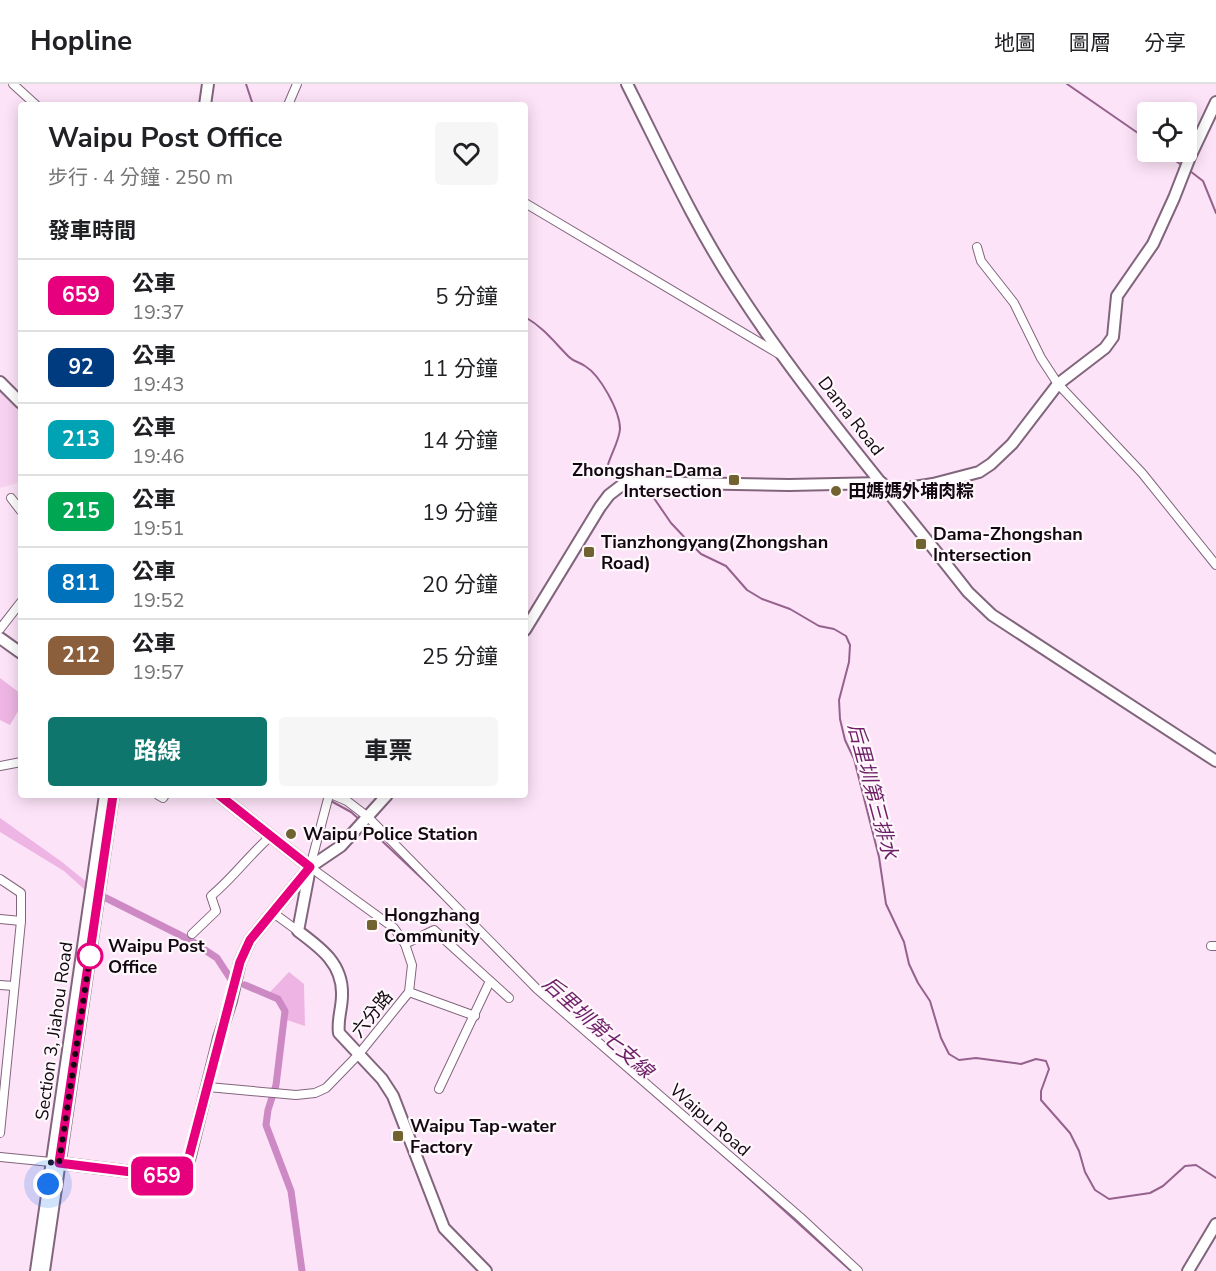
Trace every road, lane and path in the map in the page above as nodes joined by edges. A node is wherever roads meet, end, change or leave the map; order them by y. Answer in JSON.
{"nodes":[{"id":1,"x":14,"y":84,"type":"edge"},
{"id":2,"x":208,"y":84,"type":"edge"},
{"id":3,"x":215,"y":84,"type":"edge"},
{"id":4,"x":297,"y":84,"type":"edge"},
{"id":5,"x":627,"y":84,"type":"edge"},
{"id":6,"x":33,"y":102,"type":"edge"},
{"id":7,"x":205,"y":102,"type":"edge"},
{"id":8,"x":212,"y":102,"type":"edge"},
{"id":9,"x":289,"y":102,"type":"edge"},
{"id":10,"x":1216,"y":102,"type":"edge"},
{"id":11,"x":528,"y":205,"type":"edge"},
{"id":12,"x":977,"y":247,"type":"dead end"},
{"id":13,"x":781,"y":355,"type":"junction"},
{"id":14,"x":0,"y":382,"type":"edge"},
{"id":15,"x":1058,"y":384,"type":"junction"},
{"id":16,"x":18,"y":400,"type":"edge"},
{"id":17,"x":886,"y":487,"type":"junction"},
{"id":18,"x":11,"y":498,"type":"dead end"},
{"id":19,"x":18,"y":507,"type":"edge"},
{"id":20,"x":1216,"y":565,"type":"edge"},
{"id":21,"x":18,"y":606,"type":"edge"},
{"id":22,"x":528,"y":625,"type":"edge"},
{"id":23,"x":0,"y":629,"type":"edge"},
{"id":24,"x":0,"y":638,"type":"edge"},
{"id":25,"x":18,"y":651,"type":"edge"},
{"id":26,"x":1216,"y":761,"type":"edge"},
{"id":27,"x":18,"y":763,"type":"edge"},
{"id":28,"x":0,"y":766,"type":"edge"},
{"id":29,"x":105,"y":798,"type":"edge"},
{"id":30,"x":114,"y":798,"type":"edge"},
{"id":31,"x":223,"y":798,"type":"edge"},
{"id":32,"x":330,"y":798,"type":"edge"},
{"id":33,"x":339,"y":798,"type":"edge"},
{"id":34,"x":384,"y":798,"type":"edge"},
{"id":35,"x":368,"y":817,"type":"junction"},
{"id":36,"x":271,"y":836,"type":"junction"},
{"id":37,"x":310,"y":867,"type":"junction"},
{"id":38,"x":0,"y":879,"type":"edge"},
{"id":39,"x":272,"y":912,"type":"junction"},
{"id":40,"x":0,"y":919,"type":"edge"},
{"id":41,"x":21,"y":921,"type":"junction"},
{"id":42,"x":298,"y":931,"type":"junction"},
{"id":43,"x":192,"y":934,"type":"dead end"},
{"id":44,"x":405,"y":944,"type":"junction"},
{"id":45,"x":490,"y":981,"type":"junction"},
{"id":46,"x":0,"y":985,"type":"edge"},
{"id":47,"x":14,"y":986,"type":"junction"},
{"id":48,"x":409,"y":992,"type":"junction"},
{"id":49,"x":509,"y":999,"type":"dead end"},
{"id":50,"x":475,"y":1016,"type":"junction"},
{"id":51,"x":4,"y":1051,"type":"edge"},
{"id":52,"x":359,"y":1054,"type":"junction"},
{"id":53,"x":208,"y":1087,"type":"junction"},
{"id":54,"x":439,"y":1089,"type":"dead end"},
{"id":55,"x":0,"y":1134,"type":"edge"},
{"id":56,"x":0,"y":1157,"type":"edge"},
{"id":57,"x":55,"y":1162,"type":"junction"},
{"id":58,"x":1216,"y":1224,"type":"edge"},
{"id":59,"x":36,"y":1271,"type":"edge"},
{"id":60,"x":44,"y":1271,"type":"edge"},
{"id":61,"x":486,"y":1271,"type":"edge"},
{"id":62,"x":858,"y":1271,"type":"edge"},
{"id":63,"x":1188,"y":1271,"type":"edge"}],
"edges":[{"from":1,"to":6,"type":"street"},
{"from":2,"to":7,"type":"street"},
{"from":3,"to":8,"type":"street"},
{"from":4,"to":9,"type":"street"},
{"from":5,"to":13,"type":"street","name":"Dama Road"},
{"from":10,"to":15,"type":"street"},
{"from":11,"to":13,"type":"street"},
{"from":12,"to":15,"type":"street"},
{"from":13,"to":17,"type":"street","name":"Dama Road"},
{"from":14,"to":16,"type":"street"},
{"from":15,"to":17,"type":"street"},
{"from":15,"to":20,"type":"street"},
{"from":17,"to":22,"type":"street"},
{"from":17,"to":26,"type":"street","name":"Dama Road"},
{"from":18,"to":19,"type":"street"},
{"from":21,"to":23,"type":"street"},
{"from":24,"to":25,"type":"street"},
{"from":27,"to":28,"type":"street"},
{"from":29,"to":57,"type":"street","name":"Section 3, Jiahou Road"},
{"from":30,"to":57,"type":"street","name":"Section 3, Jiahou Road"},
{"from":31,"to":36,"type":"street"},
{"from":32,"to":37,"type":"street"},
{"from":33,"to":35,"type":"street","name":"Waipu Road"},
{"from":34,"to":35,"type":"street"},
{"from":35,"to":37,"type":"street"},
{"from":35,"to":62,"type":"street","name":"Waipu Road"},
{"from":36,"to":37,"type":"street"},
{"from":36,"to":43,"type":"street"},
{"from":37,"to":39,"type":"street"},
{"from":37,"to":42,"type":"street"},
{"from":37,"to":44,"type":"street"},
{"from":38,"to":41,"type":"street"},
{"from":39,"to":42,"type":"street"},
{"from":39,"to":53,"type":"street"},
{"from":40,"to":41,"type":"street"},
{"from":41,"to":47,"type":"street"},
{"from":42,"to":52,"type":"street"},
{"from":44,"to":45,"type":"street"},
{"from":44,"to":48,"type":"street"},
{"from":45,"to":49,"type":"street"},
{"from":45,"to":50,"type":"street"},
{"from":46,"to":47,"type":"street"},
{"from":47,"to":51,"type":"street"},
{"from":48,"to":50,"type":"street","name":"六分路"},
{"from":48,"to":52,"type":"street","name":"六分路"},
{"from":50,"to":54,"type":"street"},
{"from":51,"to":55,"type":"street"},
{"from":52,"to":53,"type":"street","name":"六分路"},
{"from":52,"to":61,"type":"street"},
{"from":53,"to":57,"type":"street"},
{"from":56,"to":57,"type":"street"},
{"from":57,"to":59,"type":"street","name":"Section 3, Jiahou Road"},
{"from":57,"to":60,"type":"street","name":"Section 3, Jiahou Road"},
{"from":58,"to":63,"type":"street"}]}
